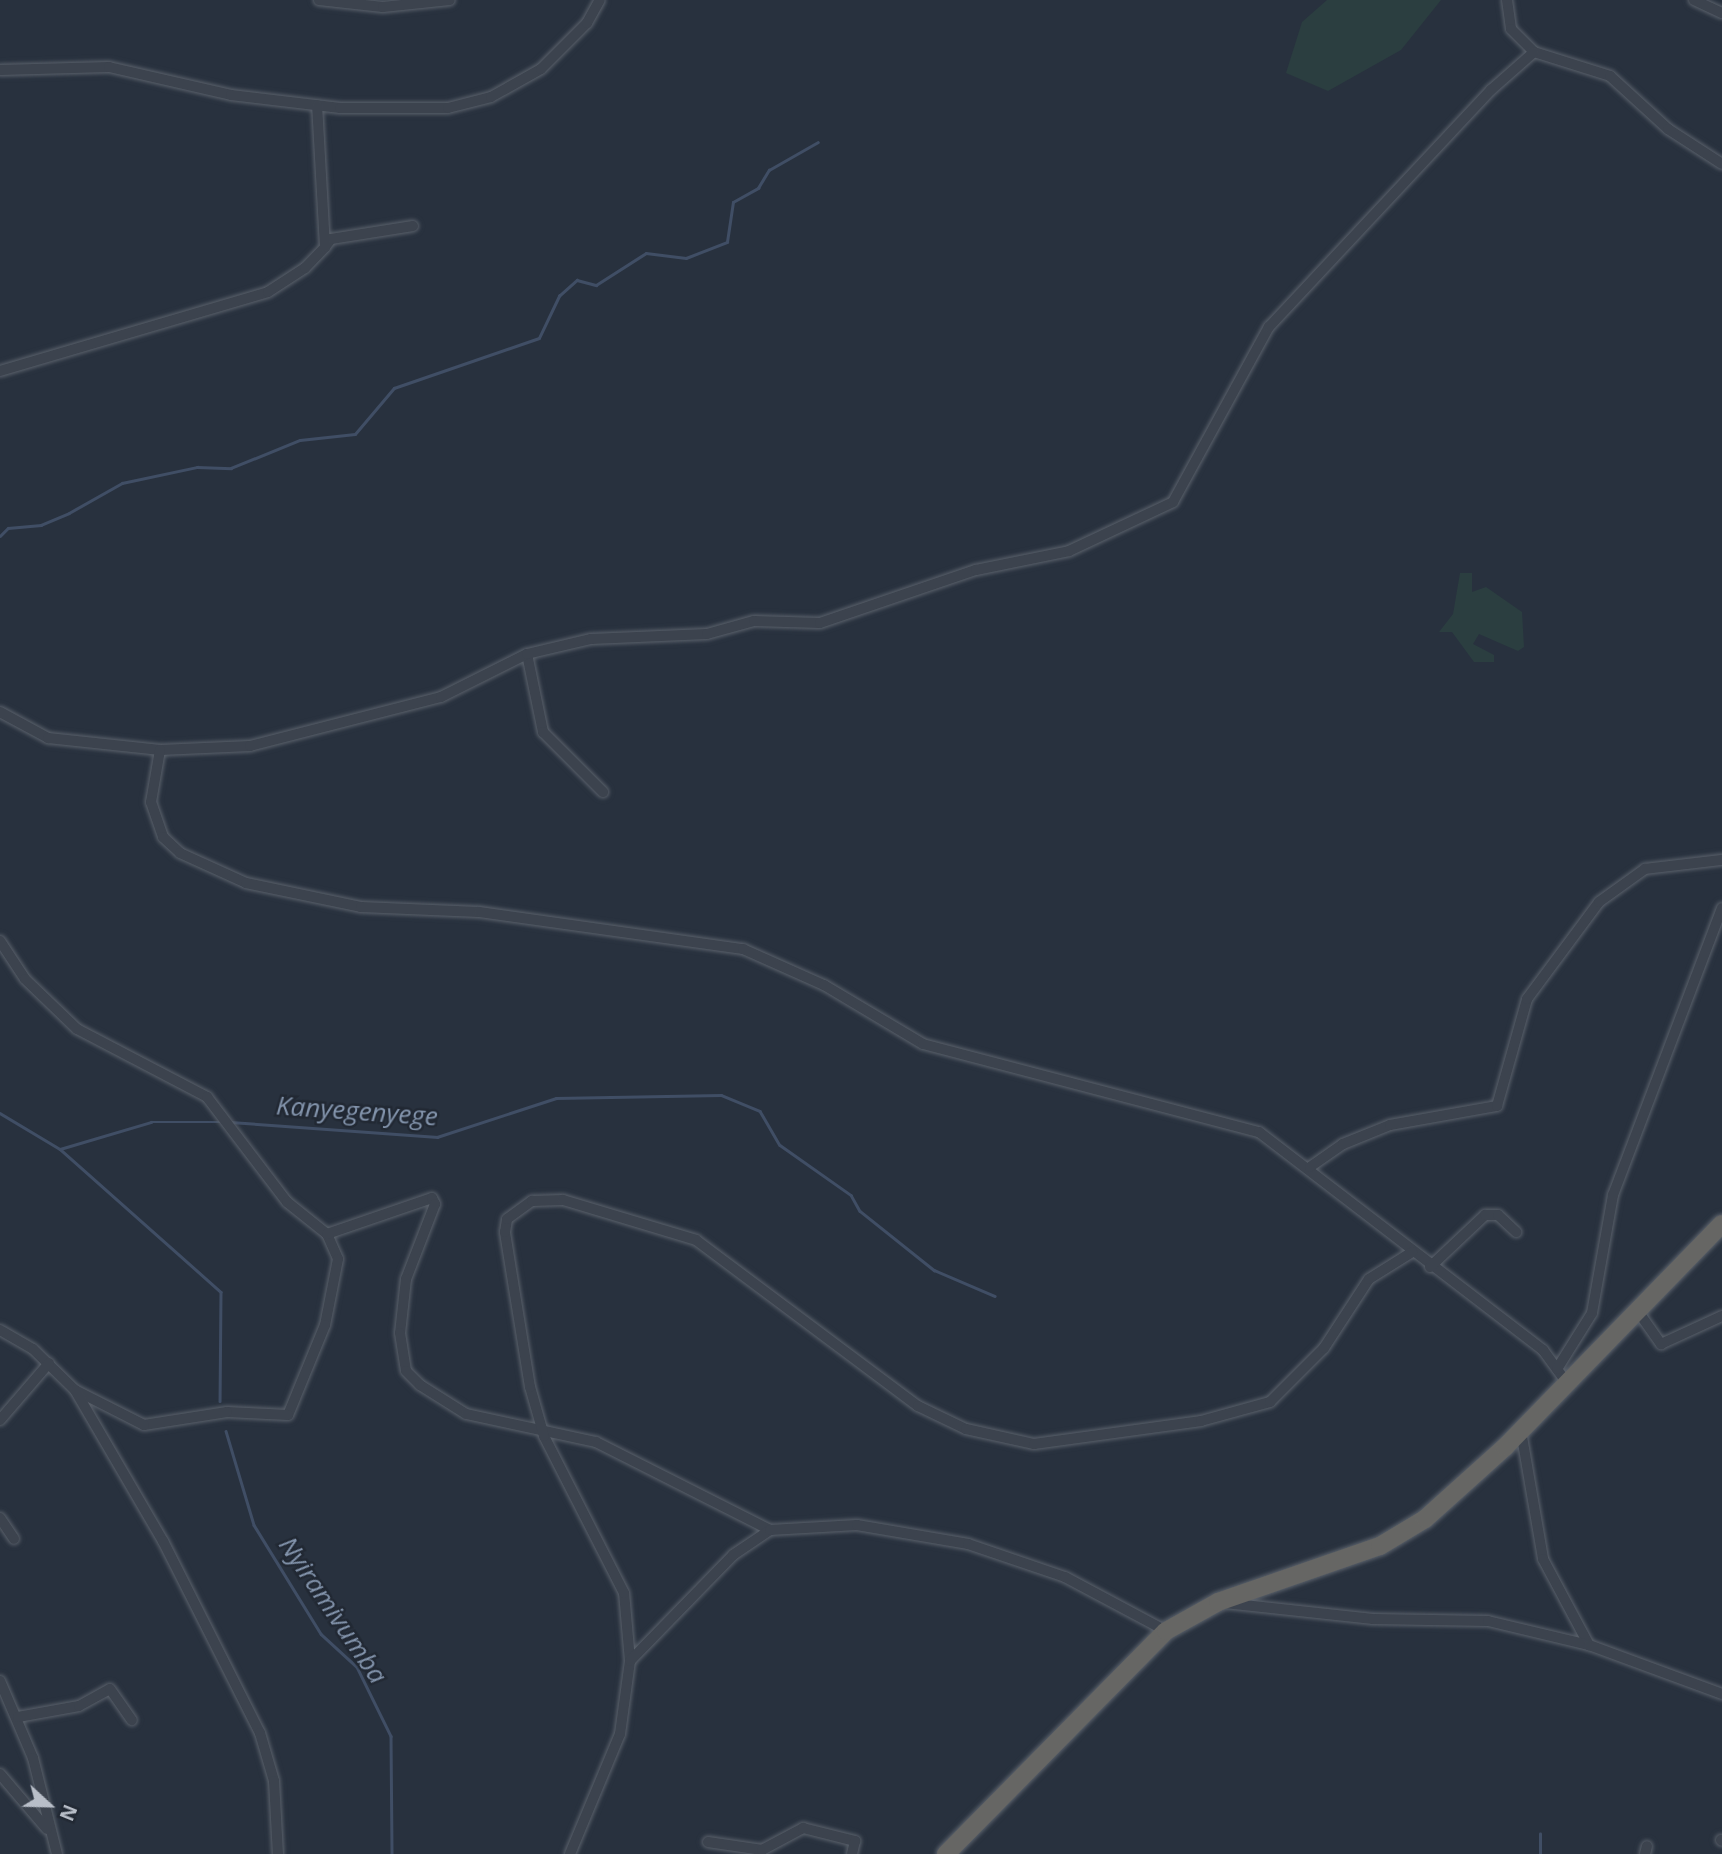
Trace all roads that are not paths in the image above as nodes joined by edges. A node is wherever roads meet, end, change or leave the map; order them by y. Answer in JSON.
{"nodes":[{"id":1,"x":319,"y":0,"type":"edge"},
{"id":2,"x":450,"y":0,"type":"edge"},
{"id":3,"x":600,"y":0,"type":"edge"},
{"id":4,"x":1507,"y":0,"type":"edge"},
{"id":5,"x":1693,"y":0,"type":"edge"},
{"id":6,"x":1722,"y":13,"type":"edge"},
{"id":7,"x":1534,"y":52,"type":"junction"},
{"id":8,"x":0,"y":70,"type":"edge"},
{"id":9,"x":317,"y":105,"type":"junction"},
{"id":10,"x":1722,"y":164,"type":"edge"},
{"id":11,"x":412,"y":226,"type":"dead end"},
{"id":12,"x":325,"y":247,"type":"junction"},
{"id":13,"x":0,"y":371,"type":"edge"},
{"id":14,"x":527,"y":654,"type":"junction"},
{"id":15,"x":0,"y":712,"type":"edge"},
{"id":16,"x":160,"y":750,"type":"junction"},
{"id":17,"x":603,"y":792,"type":"dead end"},
{"id":18,"x":1722,"y":860,"type":"edge"},
{"id":19,"x":1722,"y":908,"type":"edge"},
{"id":20,"x":0,"y":942,"type":"edge"},
{"id":21,"x":1310,"y":1167,"type":"junction"},
{"id":22,"x":1722,"y":1224,"type":"edge"},
{"id":23,"x":1516,"y":1232,"type":"dead end"},
{"id":24,"x":327,"y":1234,"type":"junction"},
{"id":25,"x":1412,"y":1252,"type":"junction"},
{"id":26,"x":1430,"y":1267,"type":"junction"},
{"id":27,"x":1636,"y":1310,"type":"junction"},
{"id":28,"x":1722,"y":1317,"type":"edge"},
{"id":29,"x":0,"y":1330,"type":"edge"},
{"id":30,"x":49,"y":1363,"type":"junction"},
{"id":31,"x":1562,"y":1376,"type":"junction"},
{"id":32,"x":75,"y":1390,"type":"junction"},
{"id":33,"x":0,"y":1420,"type":"edge"},
{"id":34,"x":540,"y":1427,"type":"junction"},
{"id":35,"x":1521,"y":1430,"type":"junction"},
{"id":36,"x":0,"y":1518,"type":"edge"},
{"id":37,"x":770,"y":1530,"type":"junction"},
{"id":38,"x":14,"y":1539,"type":"dead end"},
{"id":39,"x":1218,"y":1602,"type":"junction"},
{"id":40,"x":1166,"y":1631,"type":"junction"},
{"id":41,"x":1589,"y":1645,"type":"junction"},
{"id":42,"x":630,"y":1661,"type":"junction"},
{"id":43,"x":0,"y":1681,"type":"edge"},
{"id":44,"x":1722,"y":1694,"type":"edge"},
{"id":45,"x":18,"y":1717,"type":"junction"},
{"id":46,"x":132,"y":1720,"type":"dead end"},
{"id":47,"x":0,"y":1774,"type":"edge"},
{"id":48,"x":50,"y":1832,"type":"junction"},
{"id":49,"x":708,"y":1842,"type":"dead end"},
{"id":50,"x":57,"y":1854,"type":"edge"},
{"id":51,"x":278,"y":1854,"type":"edge"},
{"id":52,"x":570,"y":1854,"type":"edge"},
{"id":53,"x":852,"y":1854,"type":"edge"},
{"id":54,"x":946,"y":1854,"type":"edge"}],
"edges":[{"from":1,"to":2,"type":"street"},
{"from":3,"to":9,"type":"street"},
{"from":4,"to":7,"type":"street"},
{"from":5,"to":6,"type":"street"},
{"from":7,"to":10,"type":"street"},
{"from":7,"to":14,"type":"street"},
{"from":8,"to":9,"type":"street"},
{"from":9,"to":12,"type":"street"},
{"from":11,"to":12,"type":"street"},
{"from":12,"to":13,"type":"street"},
{"from":14,"to":16,"type":"street"},
{"from":14,"to":17,"type":"street"},
{"from":15,"to":16,"type":"street"},
{"from":16,"to":21,"type":"street"},
{"from":18,"to":21,"type":"street"},
{"from":19,"to":31,"type":"street"},
{"from":20,"to":24,"type":"street"},
{"from":21,"to":25,"type":"street"},
{"from":22,"to":27,"type":"highway"},
{"from":23,"to":26,"type":"street"},
{"from":24,"to":32,"type":"street"},
{"from":24,"to":34,"type":"street"},
{"from":25,"to":26,"type":"street"},
{"from":25,"to":34,"type":"street"},
{"from":26,"to":31,"type":"street"},
{"from":27,"to":28,"type":"street"},
{"from":27,"to":31,"type":"highway"},
{"from":29,"to":30,"type":"street"},
{"from":30,"to":32,"type":"street"},
{"from":30,"to":33,"type":"street"},
{"from":31,"to":35,"type":"highway"},
{"from":32,"to":51,"type":"street"},
{"from":34,"to":37,"type":"street"},
{"from":34,"to":42,"type":"street"},
{"from":35,"to":39,"type":"highway"},
{"from":35,"to":41,"type":"street"},
{"from":36,"to":38,"type":"street"},
{"from":37,"to":40,"type":"street"},
{"from":37,"to":42,"type":"street"},
{"from":39,"to":40,"type":"highway"},
{"from":39,"to":41,"type":"street"},
{"from":40,"to":54,"type":"highway"},
{"from":41,"to":44,"type":"street"},
{"from":42,"to":52,"type":"street"},
{"from":43,"to":45,"type":"street"},
{"from":45,"to":46,"type":"street"},
{"from":45,"to":48,"type":"street"},
{"from":47,"to":48,"type":"street"},
{"from":48,"to":50,"type":"street"},
{"from":49,"to":53,"type":"street"}]}
